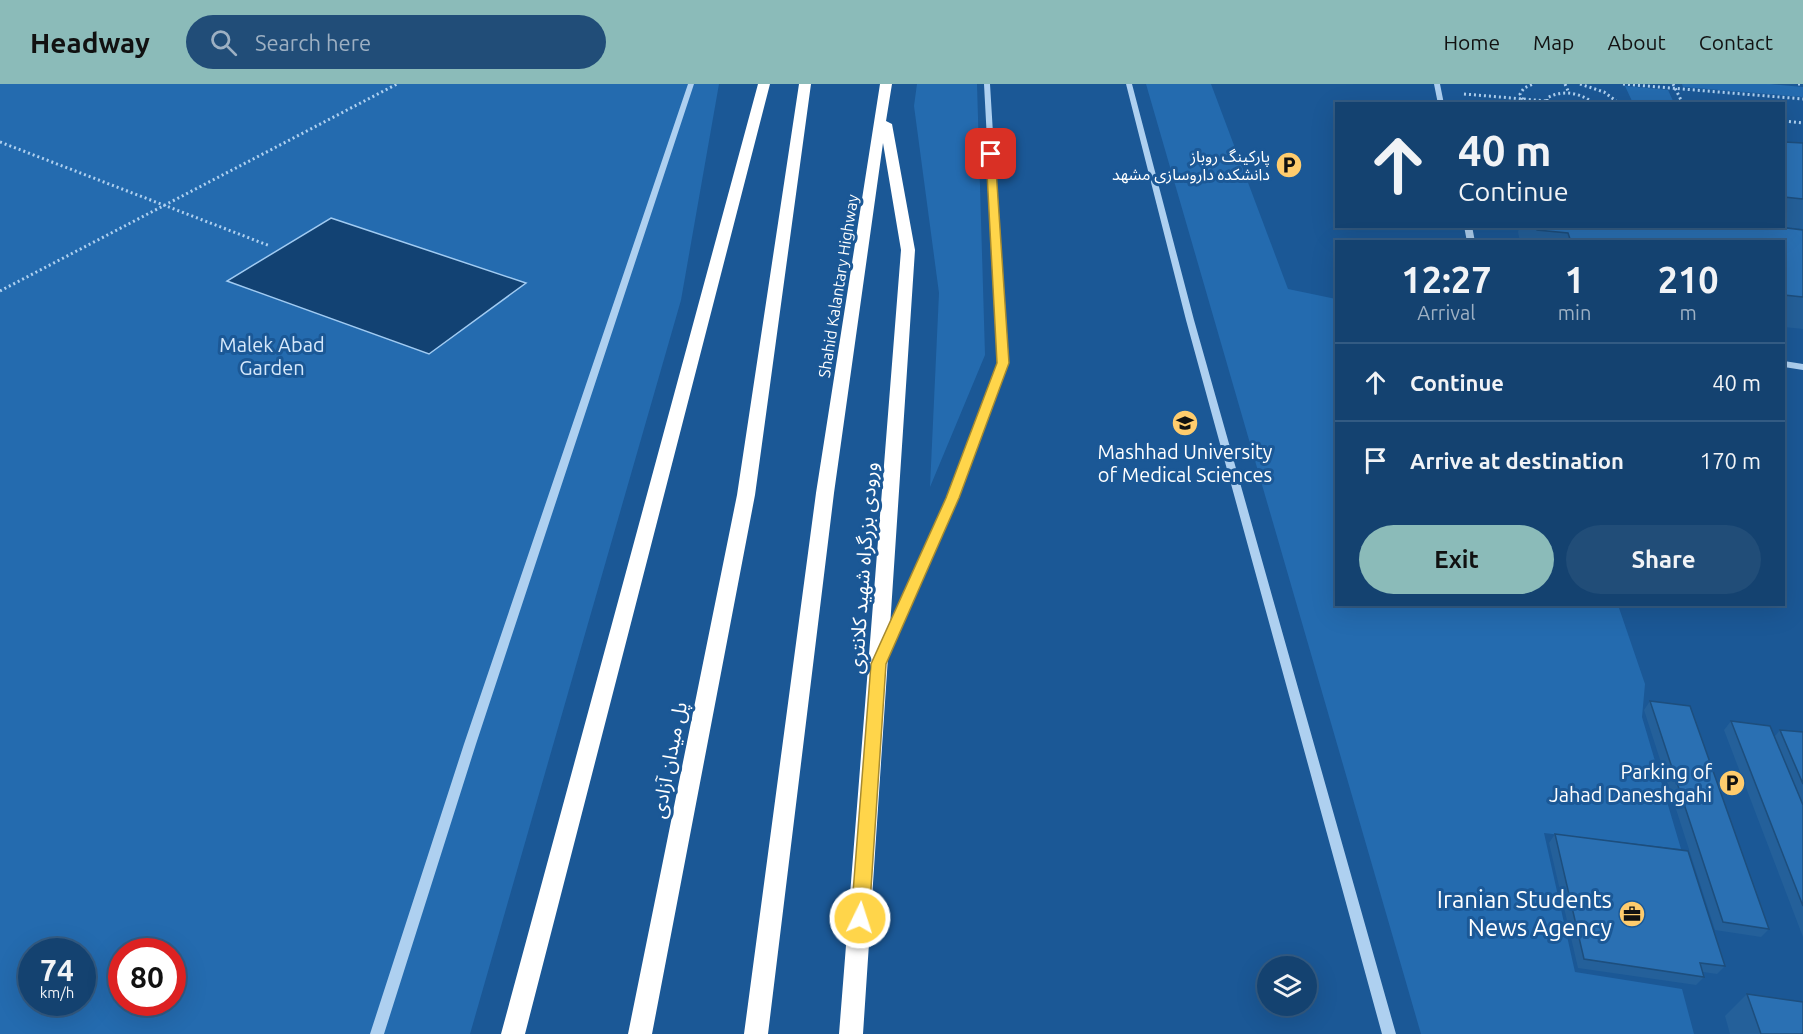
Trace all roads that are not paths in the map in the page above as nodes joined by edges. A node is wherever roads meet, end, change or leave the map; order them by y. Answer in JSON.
{"nodes":[{"id":1,"x":691,"y":84,"type":"edge"},
{"id":2,"x":764,"y":84,"type":"edge"},
{"id":3,"x":805,"y":84,"type":"edge"},
{"id":4,"x":886,"y":84,"type":"edge"},
{"id":5,"x":987,"y":84,"type":"edge"},
{"id":6,"x":1130,"y":84,"type":"edge"},
{"id":7,"x":883,"y":107,"type":"junction"},
{"id":8,"x":1785,"y":364,"type":"edge"},
{"id":9,"x":1803,"y":367,"type":"edge"},
{"id":10,"x":878,"y":664,"type":"junction"},
{"id":11,"x":377,"y":1034,"type":"edge"},
{"id":12,"x":513,"y":1034,"type":"edge"},
{"id":13,"x":640,"y":1034,"type":"edge"},
{"id":14,"x":756,"y":1034,"type":"edge"},
{"id":15,"x":851,"y":1034,"type":"edge"},
{"id":16,"x":1389,"y":1034,"type":"edge"}],
"edges":[{"from":1,"to":11,"type":"street"},
{"from":2,"to":12,"type":"highway"},
{"from":3,"to":13,"type":"highway","name":"پل میدان آزادی"},
{"from":4,"to":7,"type":"highway","name":"Shahid Kalantary Highway"},
{"from":5,"to":10,"type":"street"},
{"from":6,"to":16,"type":"street"},
{"from":7,"to":10,"type":"highway","name":"ورودی بزرگراه شهید کلانتری"},
{"from":7,"to":14,"type":"highway","name":"Shahid Kalantary Highway"},
{"from":8,"to":9,"type":"street"},
{"from":10,"to":15,"type":"highway","name":"ورودی بزرگراه شهید کلانتری"}]}
